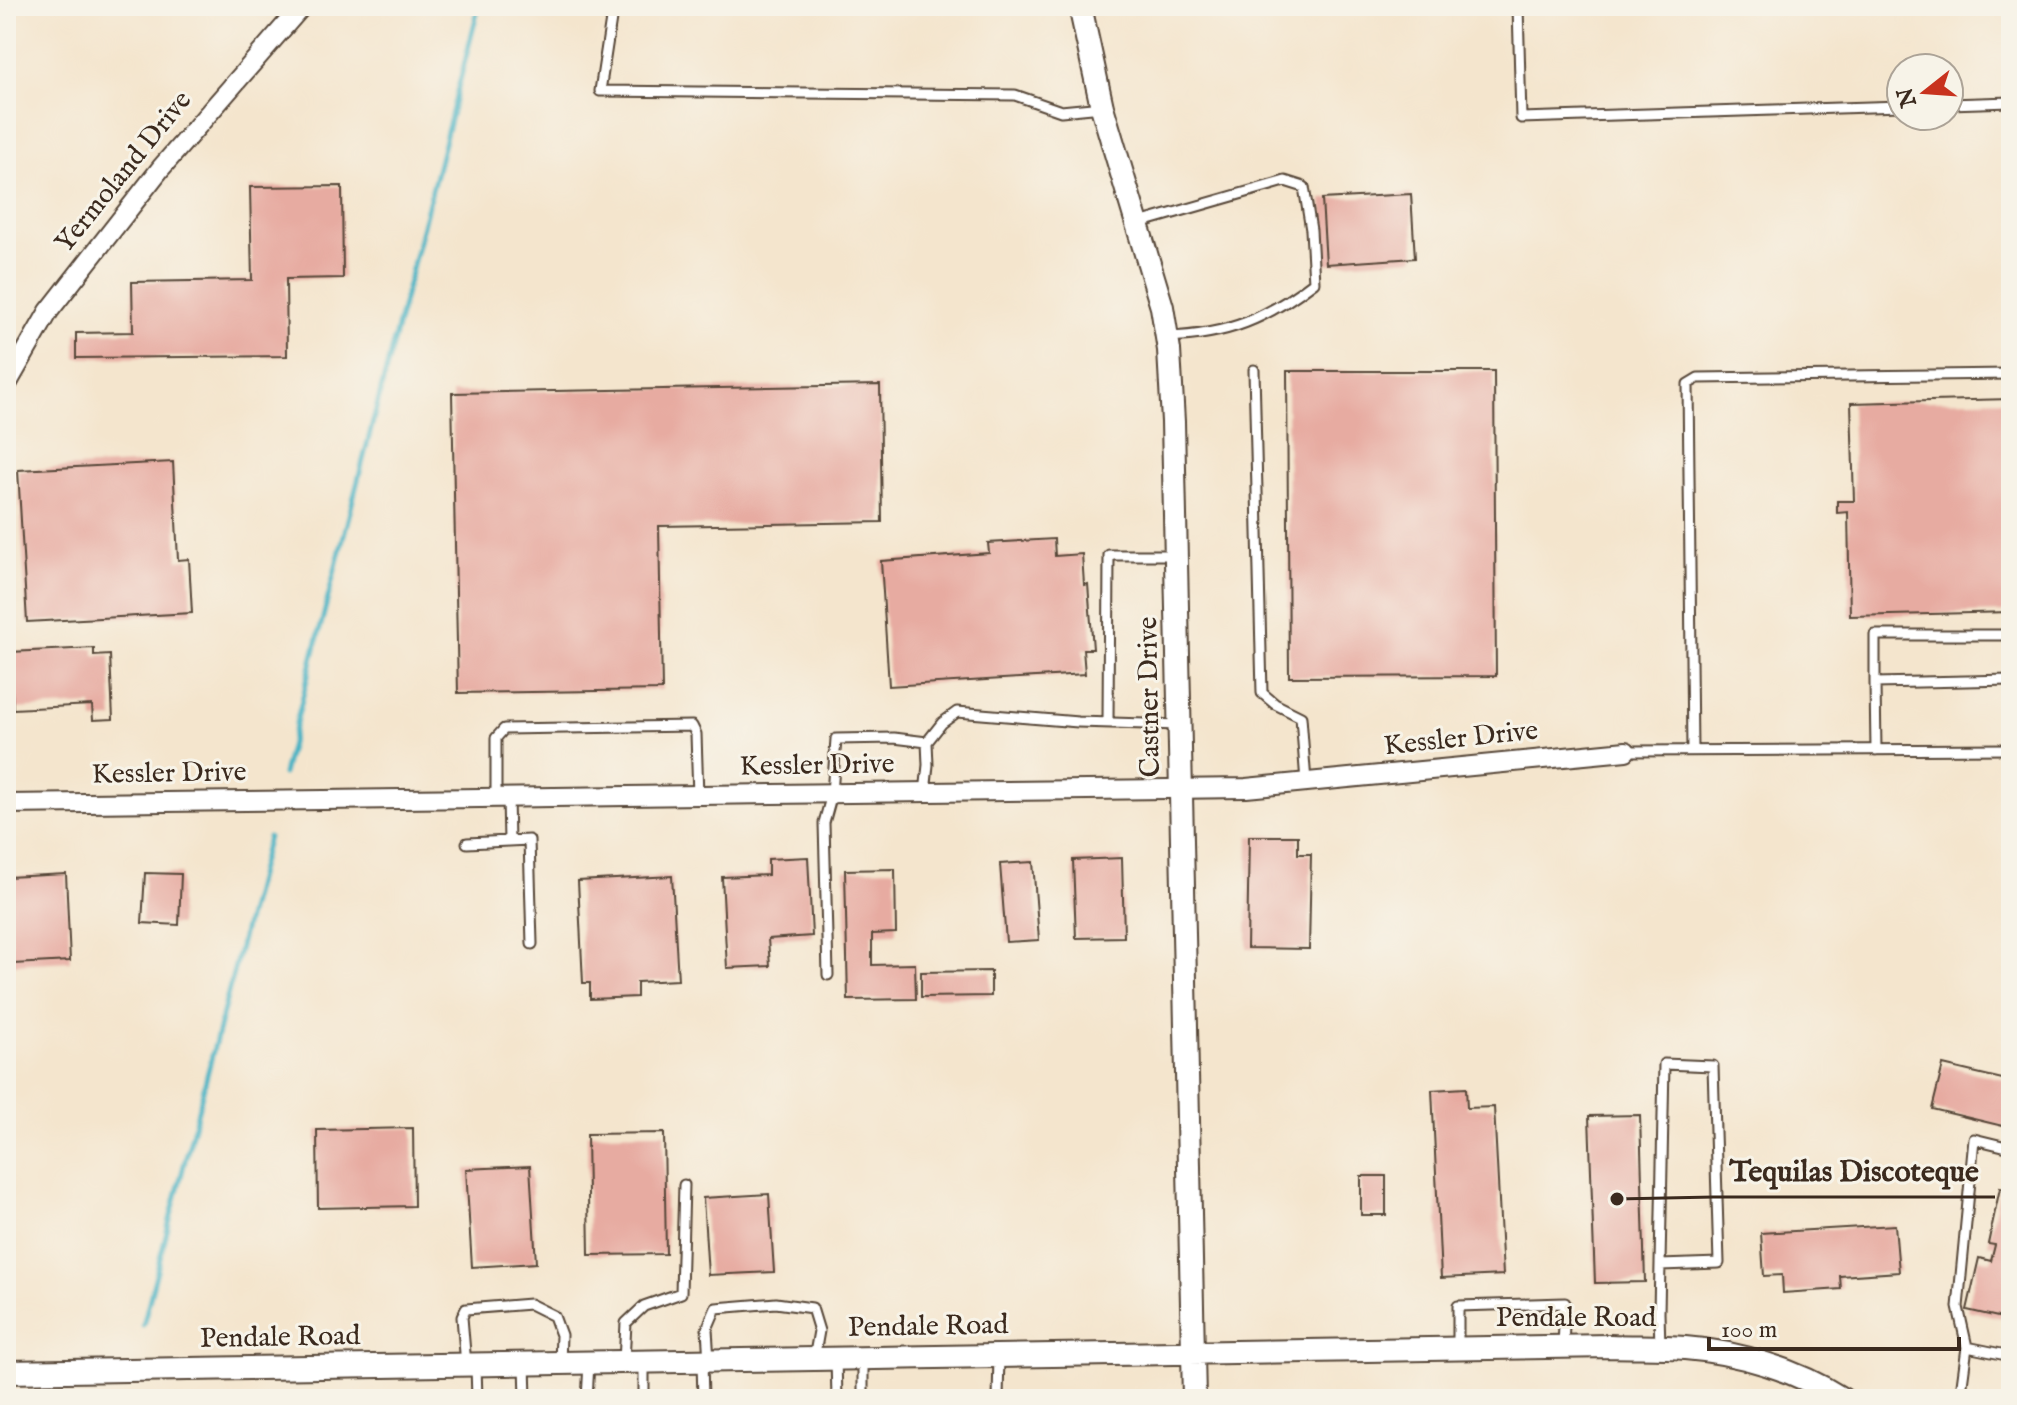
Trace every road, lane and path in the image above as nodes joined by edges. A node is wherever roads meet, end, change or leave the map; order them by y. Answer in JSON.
{"nodes":[{"id":1,"x":302,"y":6,"type":"edge"},
{"id":2,"x":613,"y":6,"type":"edge"},
{"id":3,"x":1080,"y":6,"type":"edge"},
{"id":4,"x":1518,"y":6,"type":"edge"},
{"id":5,"x":2011,"y":102,"type":"edge"},
{"id":6,"x":1965,"y":103,"type":"edge"},
{"id":7,"x":1102,"y":107,"type":"junction"},
{"id":8,"x":1885,"y":107,"type":"edge"},
{"id":9,"x":1139,"y":223,"type":"junction"},
{"id":10,"x":1167,"y":337,"type":"junction"},
{"id":11,"x":1254,"y":370,"type":"dead end"},
{"id":12,"x":2011,"y":374,"type":"edge"},
{"id":13,"x":6,"y":386,"type":"edge"},
{"id":14,"x":1176,"y":555,"type":"junction"},
{"id":15,"x":2005,"y":635,"type":"dead end"},
{"id":16,"x":2011,"y":680,"type":"edge"},
{"id":17,"x":1875,"y":683,"type":"junction"},
{"id":18,"x":1108,"y":723,"type":"junction"},
{"id":19,"x":1180,"y":725,"type":"junction"},
{"id":20,"x":927,"y":742,"type":"junction"},
{"id":21,"x":2011,"y":749,"type":"edge"},
{"id":22,"x":1692,"y":750,"type":"junction"},
{"id":23,"x":1876,"y":750,"type":"junction"},
{"id":24,"x":1626,"y":751,"type":"joint"},
{"id":25,"x":1306,"y":782,"type":"junction"},
{"id":26,"x":1182,"y":789,"type":"junction"},
{"id":27,"x":925,"y":793,"type":"junction"},
{"id":28,"x":832,"y":794,"type":"junction"},
{"id":29,"x":698,"y":796,"type":"junction"},
{"id":30,"x":502,"y":798,"type":"junction"},
{"id":31,"x":6,"y":804,"type":"edge"},
{"id":32,"x":509,"y":841,"type":"junction"},
{"id":33,"x":467,"y":843,"type":"dead end"},
{"id":34,"x":532,"y":944,"type":"dead end"},
{"id":35,"x":828,"y":975,"type":"dead end"},
{"id":36,"x":2011,"y":1148,"type":"edge"},
{"id":37,"x":684,"y":1185,"type":"dead end"},
{"id":38,"x":1660,"y":1265,"type":"junction"},
{"id":39,"x":1563,"y":1347,"type":"junction"},
{"id":40,"x":1660,"y":1347,"type":"junction"},
{"id":41,"x":1967,"y":1347,"type":"junction"},
{"id":42,"x":1458,"y":1349,"type":"junction"},
{"id":43,"x":1193,"y":1353,"type":"junction"},
{"id":44,"x":999,"y":1356,"type":"junction"},
{"id":45,"x":2011,"y":1356,"type":"edge"},
{"id":46,"x":825,"y":1358,"type":"junction"},
{"id":47,"x":863,"y":1358,"type":"junction"},
{"id":48,"x":705,"y":1361,"type":"junction"},
{"id":49,"x":634,"y":1362,"type":"junction"},
{"id":50,"x":560,"y":1363,"type":"junction"},
{"id":51,"x":589,"y":1363,"type":"junction"},
{"id":52,"x":471,"y":1364,"type":"junction"},
{"id":53,"x":525,"y":1364,"type":"junction"},
{"id":54,"x":6,"y":1372,"type":"edge"},
{"id":55,"x":477,"y":1399,"type":"edge"},
{"id":56,"x":526,"y":1399,"type":"edge"},
{"id":57,"x":587,"y":1399,"type":"edge"},
{"id":58,"x":644,"y":1399,"type":"edge"},
{"id":59,"x":703,"y":1399,"type":"edge"},
{"id":60,"x":837,"y":1399,"type":"edge"},
{"id":61,"x":863,"y":1399,"type":"edge"},
{"id":62,"x":998,"y":1399,"type":"edge"},
{"id":63,"x":1194,"y":1399,"type":"edge"},
{"id":64,"x":1842,"y":1399,"type":"edge"},
{"id":65,"x":1960,"y":1399,"type":"edge"}],
"edges":[{"from":1,"to":13,"type":"street","name":"Yermoland Drive"},
{"from":2,"to":7,"type":"lane"},
{"from":3,"to":7,"type":"street","name":"Castner Drive"},
{"from":4,"to":8,"type":"lane"},
{"from":5,"to":6,"type":"lane"},
{"from":7,"to":9,"type":"street","name":"Castner Drive"},
{"from":9,"to":10,"type":"street","name":"Castner Drive"},
{"from":9,"to":10,"type":"lane"},
{"from":10,"to":14,"type":"street","name":"Castner Drive"},
{"from":11,"to":25,"type":"lane"},
{"from":12,"to":22,"type":"lane"},
{"from":14,"to":18,"type":"lane"},
{"from":14,"to":19,"type":"street","name":"Castner Drive"},
{"from":15,"to":17,"type":"lane"},
{"from":16,"to":17,"type":"lane"},
{"from":17,"to":23,"type":"lane"},
{"from":18,"to":19,"type":"lane"},
{"from":18,"to":20,"type":"lane"},
{"from":19,"to":26,"type":"street","name":"Castner Drive"},
{"from":20,"to":27,"type":"lane"},
{"from":20,"to":28,"type":"lane"},
{"from":21,"to":23,"type":"lane"},
{"from":22,"to":23,"type":"lane"},
{"from":22,"to":24,"type":"lane"},
{"from":24,"to":25,"type":"street","name":"Kessler Drive"},
{"from":25,"to":26,"type":"street","name":"Kessler Drive"},
{"from":26,"to":27,"type":"street","name":"Kessler Drive"},
{"from":26,"to":43,"type":"street","name":"Castner Drive"},
{"from":27,"to":28,"type":"street","name":"Kessler Drive"},
{"from":28,"to":29,"type":"street","name":"Kessler Drive"},
{"from":28,"to":35,"type":"lane"},
{"from":29,"to":30,"type":"street","name":"Kessler Drive"},
{"from":29,"to":30,"type":"lane"},
{"from":30,"to":31,"type":"street","name":"Kessler Drive"},
{"from":30,"to":32,"type":"lane"},
{"from":32,"to":33,"type":"lane"},
{"from":32,"to":34,"type":"lane"},
{"from":36,"to":41,"type":"lane"},
{"from":37,"to":49,"type":"lane"},
{"from":38,"to":38,"type":"lane"},
{"from":38,"to":40,"type":"lane"},
{"from":39,"to":40,"type":"street","name":"Pendale Road"},
{"from":39,"to":42,"type":"street","name":"Pendale Road"},
{"from":39,"to":42,"type":"lane"},
{"from":40,"to":64,"type":"street","name":"Pendale Road"},
{"from":41,"to":45,"type":"lane"},
{"from":41,"to":65,"type":"lane"},
{"from":42,"to":43,"type":"street","name":"Pendale Road"},
{"from":43,"to":44,"type":"street","name":"Pendale Road"},
{"from":43,"to":63,"type":"street","name":"Castner Drive"},
{"from":44,"to":47,"type":"street","name":"Pendale Road"},
{"from":44,"to":62,"type":"lane"},
{"from":46,"to":47,"type":"street","name":"Pendale Road"},
{"from":46,"to":48,"type":"street","name":"Pendale Road"},
{"from":46,"to":48,"type":"lane"},
{"from":46,"to":60,"type":"lane"},
{"from":47,"to":61,"type":"lane"},
{"from":48,"to":49,"type":"street","name":"Pendale Road"},
{"from":48,"to":59,"type":"lane"},
{"from":49,"to":51,"type":"street","name":"Pendale Road"},
{"from":49,"to":58,"type":"lane"},
{"from":50,"to":51,"type":"street","name":"Pendale Road"},
{"from":50,"to":52,"type":"lane"},
{"from":50,"to":53,"type":"street","name":"Pendale Road"},
{"from":51,"to":57,"type":"lane"},
{"from":52,"to":53,"type":"street","name":"Pendale Road"},
{"from":52,"to":54,"type":"street","name":"Pendale Road"},
{"from":52,"to":55,"type":"lane"},
{"from":53,"to":56,"type":"lane"}]}
